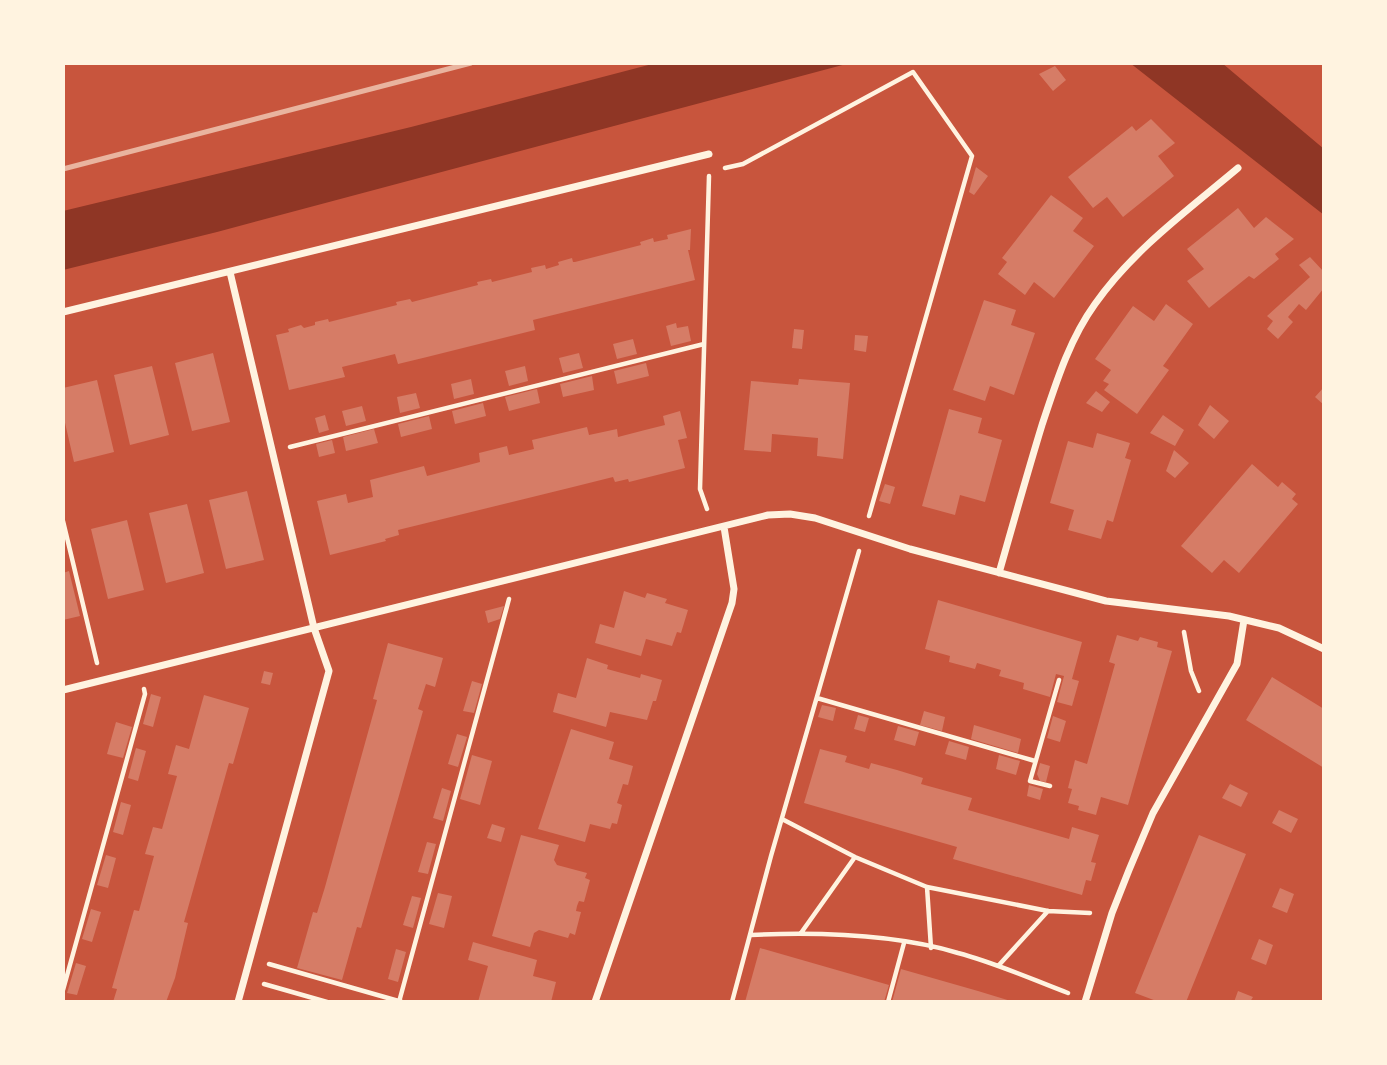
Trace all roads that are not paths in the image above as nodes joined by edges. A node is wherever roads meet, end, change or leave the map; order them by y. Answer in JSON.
{"nodes":[{"id":1,"x":709,"y":154,"type":"road end"},
{"id":2,"x":1238,"y":168,"type":"dead end"},
{"id":3,"x":230,"y":272,"type":"junction"},
{"id":4,"x":63,"y":312,"type":"edge"},
{"id":5,"x":724,"y":527,"type":"junction"},
{"id":6,"x":999,"y":573,"type":"junction"},
{"id":7,"x":1244,"y":620,"type":"junction"},
{"id":8,"x":314,"y":628,"type":"junction"},
{"id":9,"x":1324,"y":649,"type":"edge"},
{"id":10,"x":63,"y":690,"type":"edge"},
{"id":11,"x":1085,"y":1001,"type":"edge"},
{"id":12,"x":238,"y":1002,"type":"edge"},
{"id":13,"x":595,"y":1002,"type":"edge"}],
"edges":[{"from":1,"to":3,"type":"street"},
{"from":2,"to":6,"type":"street"},
{"from":3,"to":4,"type":"street"},
{"from":3,"to":8,"type":"street"},
{"from":5,"to":6,"type":"street"},
{"from":5,"to":8,"type":"street"},
{"from":5,"to":13,"type":"street"},
{"from":6,"to":7,"type":"street"},
{"from":7,"to":9,"type":"street"},
{"from":7,"to":11,"type":"street"},
{"from":8,"to":10,"type":"street"},
{"from":8,"to":12,"type":"street"}]}
